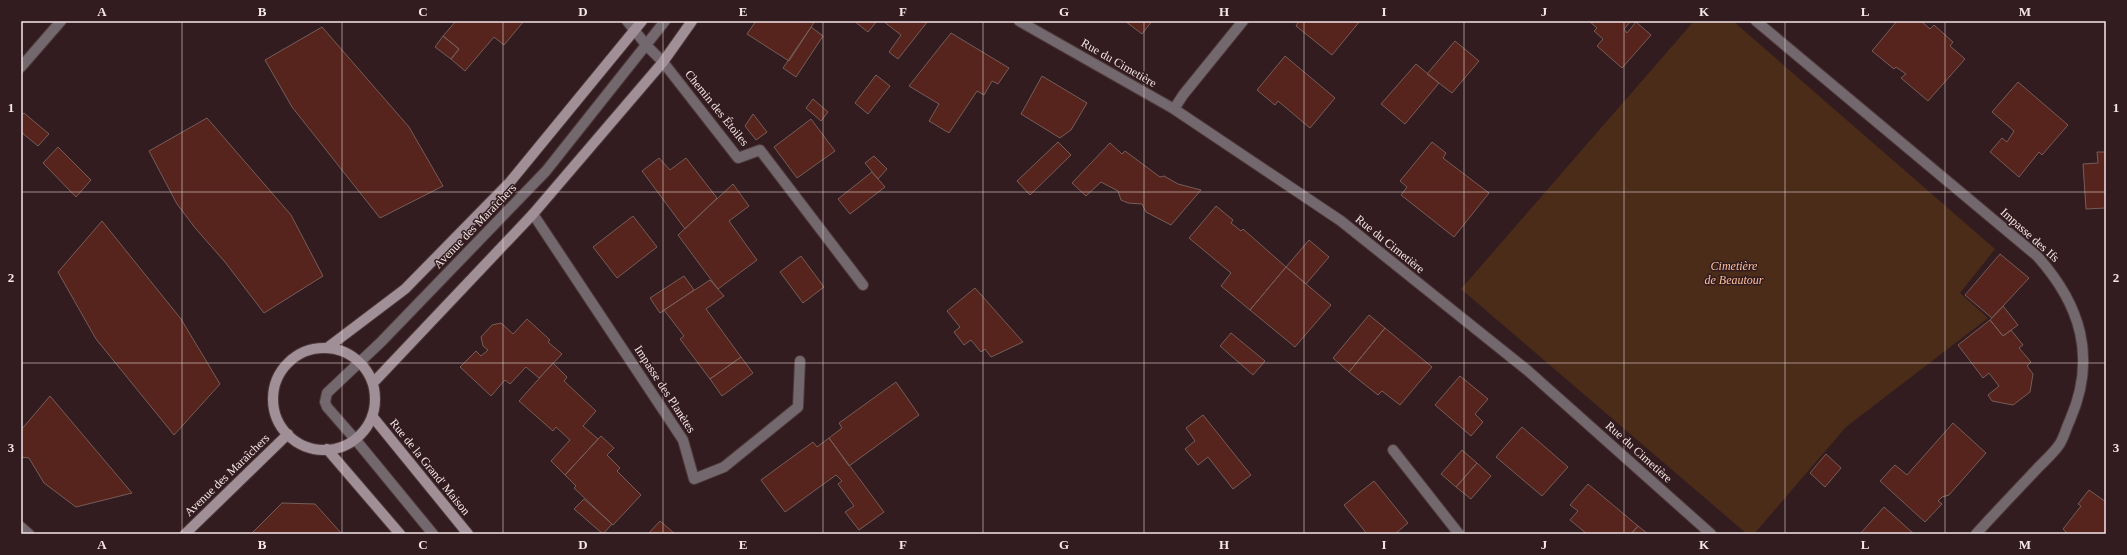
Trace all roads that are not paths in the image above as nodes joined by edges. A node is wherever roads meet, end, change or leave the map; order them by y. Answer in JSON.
{"nodes":[{"id":1,"x":61,"y":21,"type":"edge"},
{"id":2,"x":627,"y":21,"type":"edge"},
{"id":3,"x":642,"y":21,"type":"edge"},
{"id":4,"x":665,"y":21,"type":"edge"},
{"id":5,"x":692,"y":21,"type":"edge"},
{"id":6,"x":1019,"y":21,"type":"edge"},
{"id":7,"x":1242,"y":21,"type":"edge"},
{"id":8,"x":1756,"y":21,"type":"edge"},
{"id":9,"x":635,"y":31,"type":"junction"},
{"id":10,"x":647,"y":46,"type":"junction"},
{"id":11,"x":663,"y":62,"type":"junction"},
{"id":12,"x":21,"y":67,"type":"edge"},
{"id":13,"x":1174,"y":109,"type":"junction"},
{"id":14,"x":532,"y":214,"type":"junction"},
{"id":15,"x":863,"y":285,"type":"dead end"},
{"id":16,"x":327,"y":348,"type":"junction"},
{"id":17,"x":800,"y":361,"type":"dead end"},
{"id":18,"x":360,"y":362,"type":"junction"},
{"id":19,"x":373,"y":383,"type":"junction"},
{"id":20,"x":372,"y":416,"type":"junction"},
{"id":21,"x":288,"y":434,"type":"junction"},
{"id":22,"x":355,"y":439,"type":"junction"},
{"id":23,"x":327,"y":449,"type":"junction"},
{"id":24,"x":1392,"y":450,"type":"dead end"},
{"id":25,"x":21,"y":527,"type":"edge"},
{"id":26,"x":29,"y":534,"type":"edge"},
{"id":27,"x":185,"y":534,"type":"edge"},
{"id":28,"x":400,"y":534,"type":"edge"},
{"id":29,"x":433,"y":534,"type":"edge"},
{"id":30,"x":468,"y":534,"type":"edge"},
{"id":31,"x":1459,"y":534,"type":"edge"},
{"id":32,"x":1711,"y":534,"type":"edge"},
{"id":33,"x":1976,"y":534,"type":"edge"}],
"edges":[{"from":1,"to":12,"type":"street"},
{"from":2,"to":9,"type":"street","name":"Chemin des Étoiles"},
{"from":3,"to":9,"type":"main road","name":"Avenue des Maraîchers"},
{"from":4,"to":10,"type":"street","name":"Avenue des Maraîchers"},
{"from":5,"to":11,"type":"main road"},
{"from":6,"to":13,"type":"street","name":"Rue du Cimetière"},
{"from":7,"to":13,"type":"street"},
{"from":8,"to":33,"type":"street","name":"Impasse des Ifs"},
{"from":9,"to":10,"type":"street","name":"Chemin des Étoiles"},
{"from":9,"to":16,"type":"main road","name":"Avenue des Maraîchers"},
{"from":10,"to":11,"type":"street","name":"Chemin des Étoiles"},
{"from":10,"to":18,"type":"street","name":"Avenue des Maraîchers"},
{"from":11,"to":14,"type":"main road"},
{"from":11,"to":15,"type":"street","name":"Chemin des Étoiles"},
{"from":13,"to":32,"type":"street","name":"Rue du Cimetière"},
{"from":14,"to":17,"type":"street","name":"Impasse des Planètes"},
{"from":14,"to":19,"type":"main road"},
{"from":16,"to":18,"type":"main road"},
{"from":16,"to":21,"type":"main road"},
{"from":18,"to":19,"type":"main road"},
{"from":18,"to":22,"type":"street","name":"Avenue des Maraîchers"},
{"from":19,"to":20,"type":"main road"},
{"from":20,"to":22,"type":"main road"},
{"from":20,"to":30,"type":"main road","name":"Rue de la Grand' Maison"},
{"from":21,"to":23,"type":"main road"},
{"from":21,"to":27,"type":"main road","name":"Avenue des Maraîchers"},
{"from":22,"to":23,"type":"main road"},
{"from":22,"to":29,"type":"street"},
{"from":23,"to":28,"type":"main road"},
{"from":24,"to":31,"type":"street"},
{"from":25,"to":26,"type":"street"}]}
